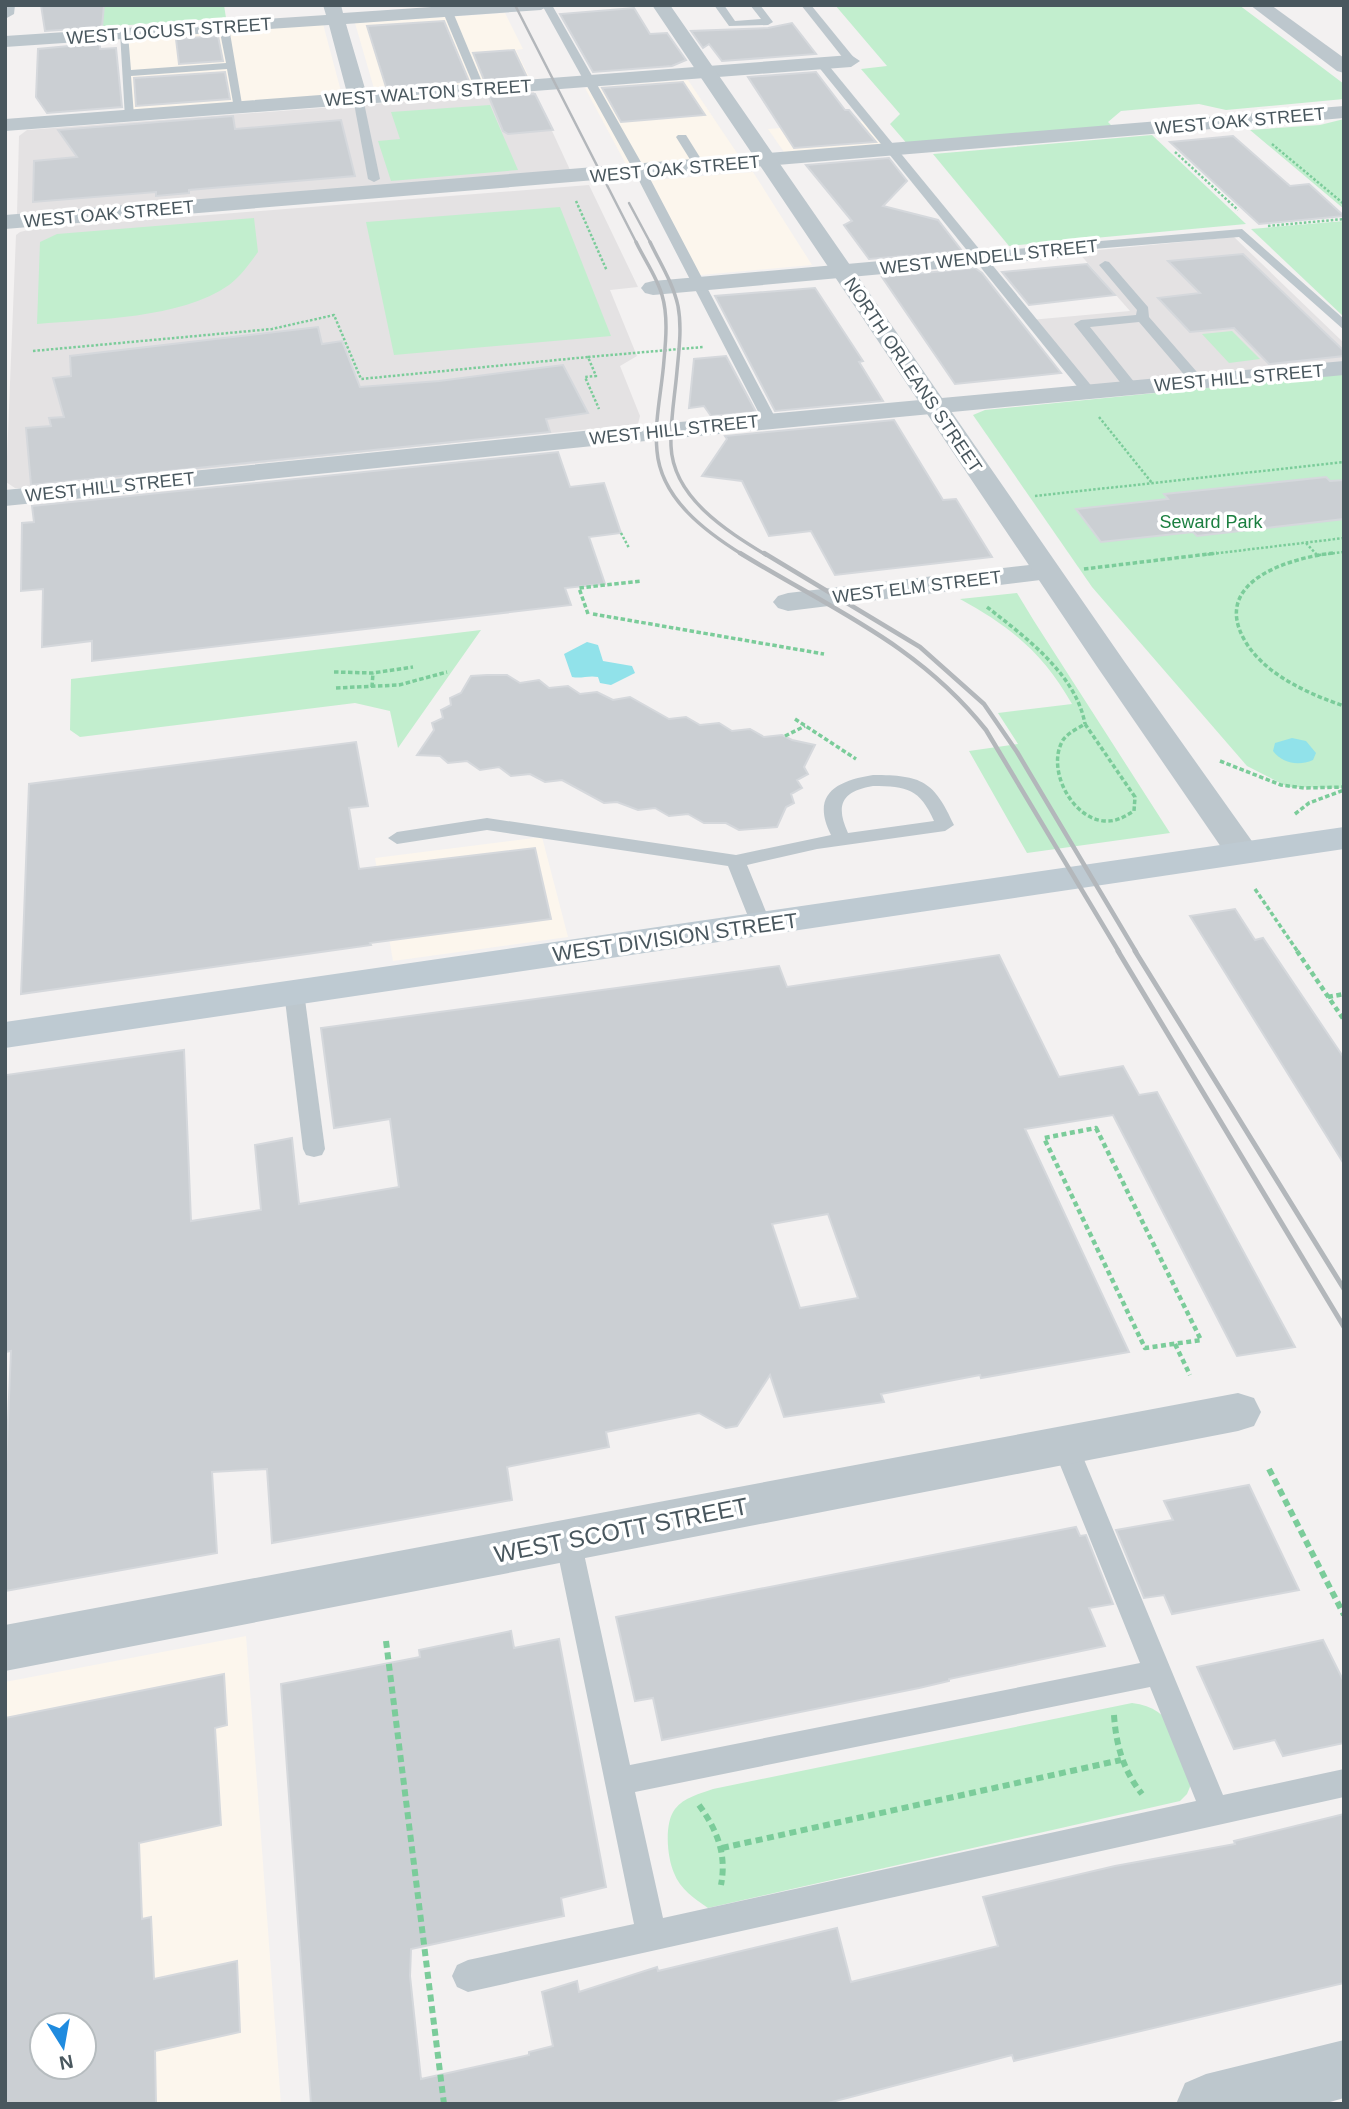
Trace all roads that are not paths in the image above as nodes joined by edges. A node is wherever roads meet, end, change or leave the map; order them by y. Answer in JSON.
{"nodes":[{"id":1,"x":6,"y":5,"type":"edge"},
{"id":2,"x":541,"y":5,"type":"edge"},
{"id":3,"x":547,"y":5,"type":"edge"},
{"id":4,"x":661,"y":5,"type":"edge"},
{"id":5,"x":719,"y":5,"type":"edge"},
{"id":6,"x":755,"y":5,"type":"edge"},
{"id":7,"x":806,"y":5,"type":"edge"},
{"id":8,"x":1259,"y":5,"type":"edge"},
{"id":9,"x":446,"y":8,"type":"edge"},
{"id":10,"x":334,"y":12,"type":"edge"},
{"id":11,"x":5,"y":14,"type":"edge"},
{"id":12,"x":224,"y":27,"type":"junction"},
{"id":13,"x":124,"y":34,"type":"junction"},
{"id":14,"x":5,"y":42,"type":"edge"},
{"id":15,"x":851,"y":61,"type":"joint"},
{"id":16,"x":821,"y":63,"type":"junction"},
{"id":17,"x":231,"y":66,"type":"junction"},
{"id":18,"x":1344,"y":67,"type":"edge"},
{"id":19,"x":706,"y":72,"type":"junction"},
{"id":20,"x":127,"y":73,"type":"junction"},
{"id":21,"x":588,"y":81,"type":"junction"},
{"id":22,"x":480,"y":89,"type":"junction"},
{"id":23,"x":358,"y":99,"type":"junction"},
{"id":24,"x":239,"y":108,"type":"junction"},
{"id":25,"x":1344,"y":112,"type":"edge"},
{"id":26,"x":129,"y":116,"type":"junction"},
{"id":27,"x":5,"y":125,"type":"edge"},
{"id":28,"x":682,"y":137,"type":"dead end"},
{"id":29,"x":893,"y":151,"type":"junction"},
{"id":30,"x":767,"y":161,"type":"junction"},
{"id":31,"x":700,"y":167,"type":"junction"},
{"id":32,"x":640,"y":172,"type":"junction"},
{"id":33,"x":374,"y":179,"type":"dead end"},
{"id":34,"x":5,"y":222,"type":"edge"},
{"id":35,"x":1073,"y":251,"type":"joint"},
{"id":36,"x":980,"y":260,"type":"junction"},
{"id":37,"x":1105,"y":265,"type":"dead end"},
{"id":38,"x":843,"y":271,"type":"junction"},
{"id":39,"x":700,"y":284,"type":"junction"},
{"id":40,"x":653,"y":288,"type":"dead end"},
{"id":41,"x":1142,"y":318,"type":"junction"},
{"id":42,"x":1344,"y":326,"type":"edge"},
{"id":43,"x":1344,"y":368,"type":"edge"},
{"id":44,"x":1198,"y":382,"type":"junction"},
{"id":45,"x":1132,"y":388,"type":"junction"},
{"id":46,"x":1091,"y":402,"type":"junction"},
{"id":47,"x":933,"y":405,"type":"junction"},
{"id":48,"x":770,"y":421,"type":"junction"},
{"id":49,"x":5,"y":498,"type":"edge"},
{"id":50,"x":1047,"y":572,"type":"junction"},
{"id":51,"x":788,"y":602,"type":"dead end"},
{"id":52,"x":397,"y":838,"type":"dead end"},
{"id":53,"x":1344,"y":838,"type":"edge"},
{"id":54,"x":842,"y":839,"type":"junction"},
{"id":55,"x":1242,"y":852,"type":"junction"},
{"id":56,"x":736,"y":861,"type":"junction"},
{"id":57,"x":761,"y":924,"type":"junction"},
{"id":58,"x":294,"y":992,"type":"junction"},
{"id":59,"x":5,"y":1035,"type":"edge"},
{"id":60,"x":314,"y":1149,"type":"dead end"},
{"id":61,"x":1238,"y":1412,"type":"dead end"},
{"id":62,"x":1065,"y":1445,"type":"junction"},
{"id":63,"x":568,"y":1540,"type":"junction"},
{"id":64,"x":5,"y":1648,"type":"edge"},
{"id":65,"x":1158,"y":1672,"type":"junction"},
{"id":66,"x":618,"y":1781,"type":"junction"},
{"id":67,"x":1344,"y":1783,"type":"edge"},
{"id":68,"x":1215,"y":1811,"type":"junction"},
{"id":69,"x":651,"y":1935,"type":"junction"},
{"id":70,"x":468,"y":1976,"type":"dead end"},
{"id":71,"x":1344,"y":2069,"type":"edge"},
{"id":72,"x":1206,"y":2104,"type":"edge"}],
"edges":[{"from":1,"to":11,"type":"street"},
{"from":2,"to":9,"type":"street","name":"WEST LOCUST STREET"},
{"from":3,"to":21,"type":"lane"},
{"from":4,"to":19,"type":"street","name":"NORTH ORLEANS STREET"},
{"from":5,"to":6,"type":"lane"},
{"from":7,"to":15,"type":"lane"},
{"from":8,"to":18,"type":"street"},
{"from":9,"to":10,"type":"street","name":"WEST LOCUST STREET"},
{"from":9,"to":22,"type":"lane"},
{"from":10,"to":12,"type":"street","name":"WEST LOCUST STREET"},
{"from":10,"to":23,"type":"street"},
{"from":12,"to":13,"type":"street","name":"WEST LOCUST STREET"},
{"from":12,"to":17,"type":"lane"},
{"from":13,"to":14,"type":"street","name":"WEST LOCUST STREET"},
{"from":13,"to":20,"type":"lane"},
{"from":15,"to":16,"type":"street","name":"WEST WALTON STREET"},
{"from":16,"to":19,"type":"street","name":"WEST WALTON STREET"},
{"from":16,"to":29,"type":"lane"},
{"from":17,"to":20,"type":"lane"},
{"from":17,"to":24,"type":"lane"},
{"from":19,"to":21,"type":"street","name":"WEST WALTON STREET"},
{"from":19,"to":30,"type":"street","name":"NORTH ORLEANS STREET"},
{"from":20,"to":26,"type":"lane"},
{"from":21,"to":22,"type":"street","name":"WEST WALTON STREET"},
{"from":21,"to":32,"type":"lane"},
{"from":22,"to":23,"type":"street","name":"WEST WALTON STREET"},
{"from":23,"to":24,"type":"street","name":"WEST WALTON STREET"},
{"from":23,"to":33,"type":"lane"},
{"from":24,"to":26,"type":"street","name":"WEST WALTON STREET"},
{"from":25,"to":29,"type":"street","name":"WEST OAK STREET"},
{"from":26,"to":27,"type":"street","name":"WEST WALTON STREET"},
{"from":28,"to":31,"type":"lane"},
{"from":29,"to":30,"type":"street","name":"WEST OAK STREET"},
{"from":29,"to":36,"type":"lane"},
{"from":30,"to":31,"type":"street","name":"WEST OAK STREET"},
{"from":30,"to":38,"type":"street","name":"NORTH ORLEANS STREET"},
{"from":31,"to":32,"type":"street","name":"WEST OAK STREET"},
{"from":32,"to":34,"type":"street","name":"WEST OAK STREET"},
{"from":32,"to":39,"type":"lane"},
{"from":35,"to":36,"type":"street","name":"WEST WENDELL STREET"},
{"from":35,"to":42,"type":"lane","name":"WEST WENDELL STREET"},
{"from":36,"to":38,"type":"street","name":"WEST WENDELL STREET"},
{"from":36,"to":46,"type":"lane"},
{"from":37,"to":41,"type":"lane"},
{"from":38,"to":39,"type":"street","name":"WEST WENDELL STREET"},
{"from":38,"to":47,"type":"street","name":"NORTH ORLEANS STREET"},
{"from":39,"to":40,"type":"street","name":"WEST WENDELL STREET"},
{"from":39,"to":48,"type":"lane"},
{"from":41,"to":44,"type":"lane"},
{"from":41,"to":45,"type":"lane"},
{"from":43,"to":44,"type":"street","name":"WEST HILL STREET"},
{"from":44,"to":45,"type":"street","name":"WEST HILL STREET"},
{"from":45,"to":46,"type":"street","name":"WEST HILL STREET"},
{"from":46,"to":47,"type":"street","name":"WEST HILL STREET"},
{"from":47,"to":48,"type":"street","name":"WEST HILL STREET"},
{"from":47,"to":50,"type":"street","name":"NORTH ORLEANS STREET"},
{"from":48,"to":49,"type":"street","name":"WEST HILL STREET"},
{"from":50,"to":51,"type":"street","name":"WEST ELM STREET"},
{"from":50,"to":55,"type":"street","name":"NORTH ORLEANS STREET"},
{"from":52,"to":56,"type":"lane"},
{"from":53,"to":55,"type":"main road","name":"WEST DIVISION STREET"},
{"from":54,"to":54,"type":"lane"},
{"from":54,"to":56,"type":"lane"},
{"from":55,"to":57,"type":"main road","name":"WEST DIVISION STREET"},
{"from":56,"to":57,"type":"lane"},
{"from":57,"to":58,"type":"main road","name":"WEST DIVISION STREET"},
{"from":58,"to":59,"type":"main road","name":"WEST DIVISION STREET"},
{"from":58,"to":60,"type":"lane"},
{"from":61,"to":62,"type":"street","name":"WEST SCOTT STREET"},
{"from":62,"to":63,"type":"street","name":"WEST SCOTT STREET"},
{"from":62,"to":65,"type":"lane"},
{"from":63,"to":64,"type":"street","name":"WEST SCOTT STREET"},
{"from":63,"to":66,"type":"lane"},
{"from":65,"to":66,"type":"lane"},
{"from":65,"to":68,"type":"lane"},
{"from":66,"to":69,"type":"lane"},
{"from":67,"to":68,"type":"lane"},
{"from":68,"to":69,"type":"lane"},
{"from":69,"to":70,"type":"lane"},
{"from":71,"to":72,"type":"street"}]}
